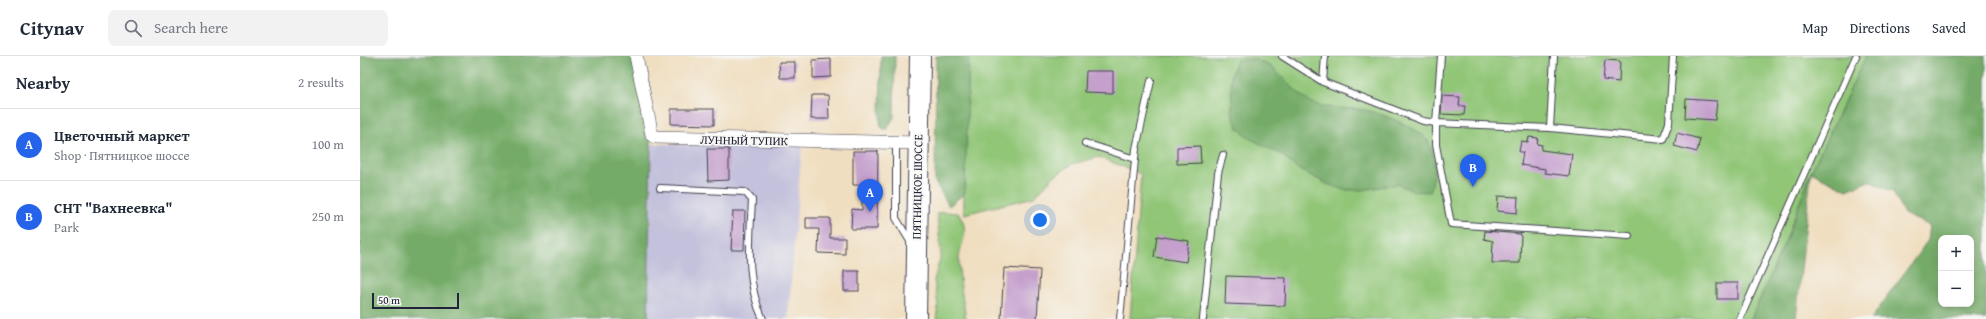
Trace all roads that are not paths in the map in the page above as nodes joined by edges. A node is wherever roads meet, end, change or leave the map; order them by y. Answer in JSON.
{"nodes":[{"id":1,"x":636,"y":56,"type":"edge"},
{"id":2,"x":920,"y":56,"type":"edge"},
{"id":3,"x":1282,"y":56,"type":"edge"},
{"id":4,"x":1325,"y":56,"type":"edge"},
{"id":5,"x":1441,"y":56,"type":"edge"},
{"id":6,"x":1554,"y":56,"type":"edge"},
{"id":7,"x":1673,"y":56,"type":"edge"},
{"id":8,"x":1856,"y":56,"type":"edge"},
{"id":9,"x":1151,"y":81,"type":"dead end"},
{"id":10,"x":1323,"y":82,"type":"junction"},
{"id":11,"x":1436,"y":123,"type":"junction"},
{"id":12,"x":1550,"y":128,"type":"junction"},
{"id":13,"x":896,"y":142,"type":"junction"},
{"id":14,"x":918,"y":143,"type":"junction"},
{"id":15,"x":1085,"y":143,"type":"dead end"},
{"id":16,"x":1223,"y":155,"type":"dead end"},
{"id":17,"x":1135,"y":159,"type":"junction"},
{"id":18,"x":660,"y":188,"type":"dead end"},
{"id":19,"x":1629,"y":236,"type":"dead end"},
{"id":20,"x":916,"y":252,"type":"junction"},
{"id":21,"x":763,"y":319,"type":"edge"},
{"id":22,"x":916,"y":319,"type":"edge"},
{"id":23,"x":1120,"y":319,"type":"edge"},
{"id":24,"x":1203,"y":319,"type":"edge"},
{"id":25,"x":1740,"y":319,"type":"edge"}],
"edges":[{"from":1,"to":13,"type":"street","name":"ЛУННЫЙ ТУПИК"},
{"from":2,"to":14,"type":"main road","name":"ПЯТНИЦКОЕ ШОССЕ"},
{"from":3,"to":10,"type":"lane"},
{"from":4,"to":10,"type":"lane"},
{"from":5,"to":11,"type":"lane"},
{"from":6,"to":12,"type":"lane"},
{"from":7,"to":12,"type":"lane"},
{"from":8,"to":25,"type":"lane"},
{"from":9,"to":17,"type":"lane"},
{"from":10,"to":11,"type":"lane"},
{"from":11,"to":12,"type":"lane"},
{"from":11,"to":19,"type":"lane"},
{"from":13,"to":14,"type":"street","name":"ЛУННЫЙ ТУПИК"},
{"from":13,"to":20,"type":"lane"},
{"from":14,"to":20,"type":"main road","name":"ПЯТНИЦКОЕ ШОССЕ"},
{"from":15,"to":17,"type":"lane"},
{"from":16,"to":24,"type":"lane"},
{"from":17,"to":23,"type":"lane"},
{"from":18,"to":21,"type":"lane"},
{"from":20,"to":22,"type":"main road","name":"ПЯТНИЦКОЕ ШОССЕ"}]}
